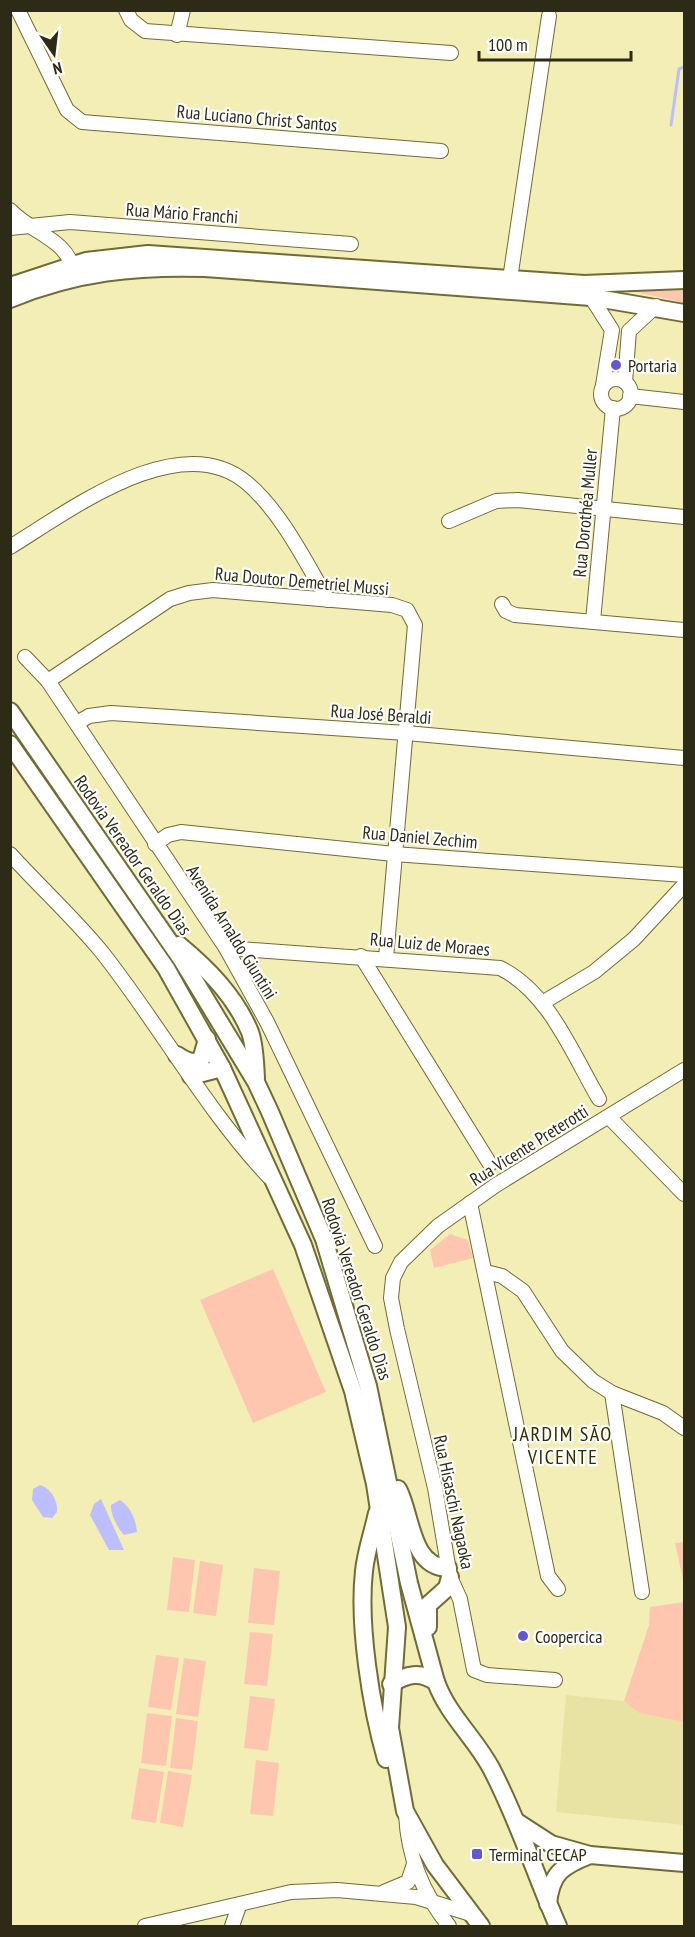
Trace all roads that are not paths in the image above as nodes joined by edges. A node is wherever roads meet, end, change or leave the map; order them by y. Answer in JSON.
{"nodes":[{"id":1,"x":18,"y":10,"type":"edge"},
{"id":2,"x":183,"y":10,"type":"edge"},
{"id":3,"x":128,"y":15,"type":"edge"},
{"id":4,"x":549,"y":16,"type":"dead end"},
{"id":5,"x":177,"y":35,"type":"junction"},
{"id":6,"x":451,"y":53,"type":"dead end"},
{"id":7,"x":441,"y":151,"type":"dead end"},
{"id":8,"x":10,"y":210,"type":"edge"},
{"id":9,"x":32,"y":226,"type":"junction"},
{"id":10,"x":10,"y":228,"type":"edge"},
{"id":11,"x":351,"y":244,"type":"dead end"},
{"id":12,"x":74,"y":271,"type":"junction"},
{"id":13,"x":510,"y":279,"type":"junction"},
{"id":14,"x":684,"y":279,"type":"edge"},
{"id":15,"x":10,"y":286,"type":"edge"},
{"id":16,"x":591,"y":297,"type":"junction"},
{"id":17,"x":10,"y":299,"type":"edge"},
{"id":18,"x":656,"y":306,"type":"junction"},
{"id":19,"x":684,"y":313,"type":"edge"},
{"id":20,"x":612,"y":330,"type":"junction"},
{"id":21,"x":629,"y":331,"type":"junction"},
{"id":22,"x":625,"y":382,"type":"junction"},
{"id":23,"x":603,"y":385,"type":"junction"},
{"id":24,"x":630,"y":396,"type":"junction"},
{"id":25,"x":684,"y":402,"type":"edge"},
{"id":26,"x":613,"y":408,"type":"junction"},
{"id":27,"x":603,"y":510,"type":"junction"},
{"id":28,"x":684,"y":517,"type":"edge"},
{"id":29,"x":449,"y":521,"type":"dead end"},
{"id":30,"x":10,"y":547,"type":"edge"},
{"id":31,"x":328,"y":600,"type":"junction"},
{"id":32,"x":502,"y":604,"type":"dead end"},
{"id":33,"x":593,"y":621,"type":"junction"},
{"id":34,"x":684,"y":630,"type":"edge"},
{"id":35,"x":25,"y":657,"type":"dead end"},
{"id":36,"x":48,"y":681,"type":"junction"},
{"id":37,"x":10,"y":711,"type":"edge"},
{"id":38,"x":77,"y":723,"type":"junction"},
{"id":39,"x":406,"y":734,"type":"junction"},
{"id":40,"x":10,"y":744,"type":"edge"},
{"id":41,"x":684,"y":758,"type":"edge"},
{"id":42,"x":155,"y":844,"type":"junction"},
{"id":43,"x":10,"y":854,"type":"edge"},
{"id":44,"x":394,"y":854,"type":"junction"},
{"id":45,"x":684,"y":875,"type":"edge"},
{"id":46,"x":684,"y":885,"type":"edge"},
{"id":47,"x":163,"y":932,"type":"junction"},
{"id":48,"x":226,"y":948,"type":"junction"},
{"id":49,"x":361,"y":957,"type":"junction"},
{"id":50,"x":386,"y":958,"type":"junction"},
{"id":51,"x":543,"y":1003,"type":"junction"},
{"id":52,"x":245,"y":1004,"type":"junction"},
{"id":53,"x":267,"y":1022,"type":"junction"},
{"id":54,"x":250,"y":1032,"type":"junction"},
{"id":55,"x":207,"y":1039,"type":"junction"},
{"id":56,"x":177,"y":1056,"type":"junction"},
{"id":57,"x":222,"y":1068,"type":"junction"},
{"id":58,"x":684,"y":1070,"type":"edge"},
{"id":59,"x":190,"y":1076,"type":"junction"},
{"id":60,"x":259,"y":1089,"type":"junction"},
{"id":61,"x":235,"y":1098,"type":"junction"},
{"id":62,"x":599,"y":1099,"type":"dead end"},
{"id":63,"x":609,"y":1117,"type":"junction"},
{"id":64,"x":254,"y":1139,"type":"junction"},
{"id":65,"x":288,"y":1152,"type":"junction"},
{"id":66,"x":490,"y":1164,"type":"dead end"},
{"id":67,"x":276,"y":1185,"type":"junction"},
{"id":68,"x":684,"y":1194,"type":"edge"},
{"id":69,"x":470,"y":1203,"type":"junction"},
{"id":70,"x":375,"y":1246,"type":"dead end"},
{"id":71,"x":401,"y":1262,"type":"joint"},
{"id":72,"x":486,"y":1272,"type":"junction"},
{"id":73,"x":612,"y":1394,"type":"junction"},
{"id":74,"x":684,"y":1428,"type":"edge"},
{"id":75,"x":388,"y":1480,"type":"junction"},
{"id":76,"x":379,"y":1506,"type":"junction"},
{"id":77,"x":449,"y":1573,"type":"junction"},
{"id":78,"x":558,"y":1589,"type":"dead end"},
{"id":79,"x":642,"y":1592,"type":"dead end"},
{"id":80,"x":428,"y":1648,"type":"junction"},
{"id":81,"x":555,"y":1680,"type":"dead end"},
{"id":82,"x":436,"y":1682,"type":"junction"},
{"id":83,"x":391,"y":1684,"type":"junction"},
{"id":84,"x":400,"y":1790,"type":"junction"},
{"id":85,"x":406,"y":1812,"type":"junction"},
{"id":86,"x":515,"y":1821,"type":"junction"},
{"id":87,"x":590,"y":1855,"type":"junction"},
{"id":88,"x":684,"y":1863,"type":"edge"},
{"id":89,"x":414,"y":1864,"type":"junction"},
{"id":90,"x":376,"y":1893,"type":"junction"},
{"id":91,"x":429,"y":1900,"type":"junction"},
{"id":92,"x":548,"y":1905,"type":"junction"},
{"id":93,"x":239,"y":1906,"type":"junction"},
{"id":94,"x":476,"y":1920,"type":"edge"},
{"id":95,"x":145,"y":1926,"type":"edge"},
{"id":96,"x":232,"y":1926,"type":"edge"},
{"id":97,"x":449,"y":1926,"type":"edge"},
{"id":98,"x":558,"y":1926,"type":"edge"}],
"edges":[{"from":1,"to":7,"type":"street","name":"Rua Luciano Christ Santos"},
{"from":2,"to":5,"type":"street"},
{"from":3,"to":5,"type":"street"},
{"from":4,"to":13,"type":"street"},
{"from":5,"to":6,"type":"street"},
{"from":8,"to":9,"type":"street"},
{"from":9,"to":10,"type":"street","name":"Rua Mário Franchi"},
{"from":9,"to":11,"type":"street","name":"Rua Mário Franchi"},
{"from":9,"to":12,"type":"street"},
{"from":12,"to":13,"type":"main road"},
{"from":12,"to":15,"type":"main road"},
{"from":12,"to":16,"type":"main road"},
{"from":12,"to":17,"type":"main road"},
{"from":13,"to":14,"type":"main road"},
{"from":16,"to":18,"type":"main road"},
{"from":16,"to":20,"type":"street"},
{"from":18,"to":19,"type":"main road"},
{"from":18,"to":21,"type":"street"},
{"from":20,"to":21,"type":"street"},
{"from":20,"to":23,"type":"street"},
{"from":21,"to":22,"type":"street"},
{"from":22,"to":23,"type":"street"},
{"from":22,"to":24,"type":"street"},
{"from":23,"to":26,"type":"street"},
{"from":24,"to":25,"type":"street"},
{"from":24,"to":26,"type":"street"},
{"from":26,"to":27,"type":"street","name":"Rua Dorothéa Muller"},
{"from":27,"to":28,"type":"street"},
{"from":27,"to":29,"type":"street"},
{"from":27,"to":33,"type":"street","name":"Rua Dorothéa Muller"},
{"from":30,"to":31,"type":"street"},
{"from":31,"to":36,"type":"street","name":"Rua Doutor Demetriel Mussi"},
{"from":31,"to":39,"type":"street","name":"Rua Doutor Demetriel Mussi"},
{"from":32,"to":33,"type":"street"},
{"from":33,"to":34,"type":"street"},
{"from":35,"to":36,"type":"street","name":"Avenida Arnaldo Giuntini"},
{"from":36,"to":38,"type":"street","name":"Avenida Arnaldo Giuntini"},
{"from":37,"to":47,"type":"main road","name":"Rodovia Vereador Geraldo Dias"},
{"from":38,"to":39,"type":"street","name":"Rua José Beraldi"},
{"from":38,"to":42,"type":"street","name":"Avenida Arnaldo Giuntini"},
{"from":39,"to":41,"type":"street","name":"Rua José Beraldi"},
{"from":39,"to":44,"type":"street","name":"Rua Doutor Demetriel Mussi"},
{"from":40,"to":55,"type":"main road","name":"Rodovia Vereador Geraldo Dias"},
{"from":42,"to":44,"type":"street","name":"Rua Daniel Zechim"},
{"from":42,"to":48,"type":"street","name":"Avenida Arnaldo Giuntini"},
{"from":43,"to":56,"type":"street"},
{"from":44,"to":45,"type":"street","name":"Rua Daniel Zechim"},
{"from":44,"to":50,"type":"street","name":"Rua Doutor Demetriel Mussi"},
{"from":46,"to":51,"type":"street"},
{"from":47,"to":52,"type":"main road"},
{"from":47,"to":60,"type":"main road","name":"Rodovia Vereador Geraldo Dias"},
{"from":48,"to":49,"type":"street","name":"Rua Luiz de Moraes"},
{"from":48,"to":52,"type":"street","name":"Avenida Arnaldo Giuntini"},
{"from":49,"to":50,"type":"street","name":"Rua Luiz de Moraes"},
{"from":49,"to":66,"type":"street"},
{"from":50,"to":51,"type":"street","name":"Rua Luiz de Moraes"},
{"from":51,"to":62,"type":"street","name":"Rua Luiz de Moraes"},
{"from":52,"to":53,"type":"street","name":"Avenida Arnaldo Giuntini"},
{"from":52,"to":54,"type":"main road"},
{"from":53,"to":54,"type":"street"},
{"from":53,"to":70,"type":"street","name":"Avenida Arnaldo Giuntini"},
{"from":54,"to":60,"type":"main road"},
{"from":55,"to":56,"type":"main road"},
{"from":55,"to":57,"type":"main road","name":"Rodovia Vereador Geraldo Dias"},
{"from":56,"to":59,"type":"street"},
{"from":57,"to":59,"type":"main road"},
{"from":57,"to":61,"type":"main road","name":"Rodovia Vereador Geraldo Dias"},
{"from":58,"to":63,"type":"street","name":"Rua Vicente Preterotti"},
{"from":59,"to":67,"type":"street"},
{"from":60,"to":61,"type":"main road"},
{"from":60,"to":65,"type":"main road","name":"Rodovia Vereador Geraldo Dias"},
{"from":61,"to":64,"type":"main road","name":"Rodovia Vereador Geraldo Dias"},
{"from":63,"to":68,"type":"street"},
{"from":63,"to":69,"type":"street","name":"Rua Vicente Preterotti"},
{"from":64,"to":65,"type":"main road"},
{"from":64,"to":67,"type":"main road","name":"Rodovia Vereador Geraldo Dias"},
{"from":65,"to":75,"type":"main road","name":"Rodovia Vereador Geraldo Dias"},
{"from":67,"to":76,"type":"main road","name":"Rodovia Vereador Geraldo Dias"},
{"from":69,"to":71,"type":"street","name":"Rua Vicente Preterotti"},
{"from":69,"to":72,"type":"street"},
{"from":71,"to":77,"type":"street","name":"Rua Hisaschi Nagaoka"},
{"from":72,"to":73,"type":"street"},
{"from":72,"to":78,"type":"street"},
{"from":73,"to":74,"type":"street"},
{"from":73,"to":79,"type":"street"},
{"from":75,"to":77,"type":"main road"},
{"from":75,"to":80,"type":"main road","name":"Rodovia Vereador Geraldo Dias"},
{"from":76,"to":83,"type":"main road","name":"Rodovia Vereador Geraldo Dias"},
{"from":76,"to":84,"type":"main road"},
{"from":77,"to":80,"type":"main road"},
{"from":77,"to":81,"type":"street","name":"Rua Hisaschi Nagaoka"},
{"from":80,"to":82,"type":"main road","name":"Rodovia Vereador Geraldo Dias"},
{"from":82,"to":83,"type":"main road"},
{"from":82,"to":86,"type":"main road","name":"Rodovia Vereador Geraldo Dias"},
{"from":83,"to":84,"type":"main road","name":"Rodovia Vereador Geraldo Dias"},
{"from":84,"to":85,"type":"main road","name":"Rodovia Vereador Geraldo Dias"},
{"from":85,"to":89,"type":"street"},
{"from":85,"to":94,"type":"main road","name":"Rodovia Vereador Geraldo Dias"},
{"from":86,"to":87,"type":"main road"},
{"from":86,"to":92,"type":"main road","name":"Rodovia Vereador Geraldo Dias"},
{"from":87,"to":88,"type":"main road"},
{"from":87,"to":92,"type":"main road"},
{"from":89,"to":90,"type":"street"},
{"from":89,"to":91,"type":"street"},
{"from":90,"to":91,"type":"street"},
{"from":90,"to":93,"type":"street"},
{"from":91,"to":94,"type":"street"},
{"from":91,"to":97,"type":"street"},
{"from":92,"to":98,"type":"main road","name":"Rodovia Vereador Geraldo Dias"},
{"from":93,"to":95,"type":"street"},
{"from":93,"to":96,"type":"street"}]}
